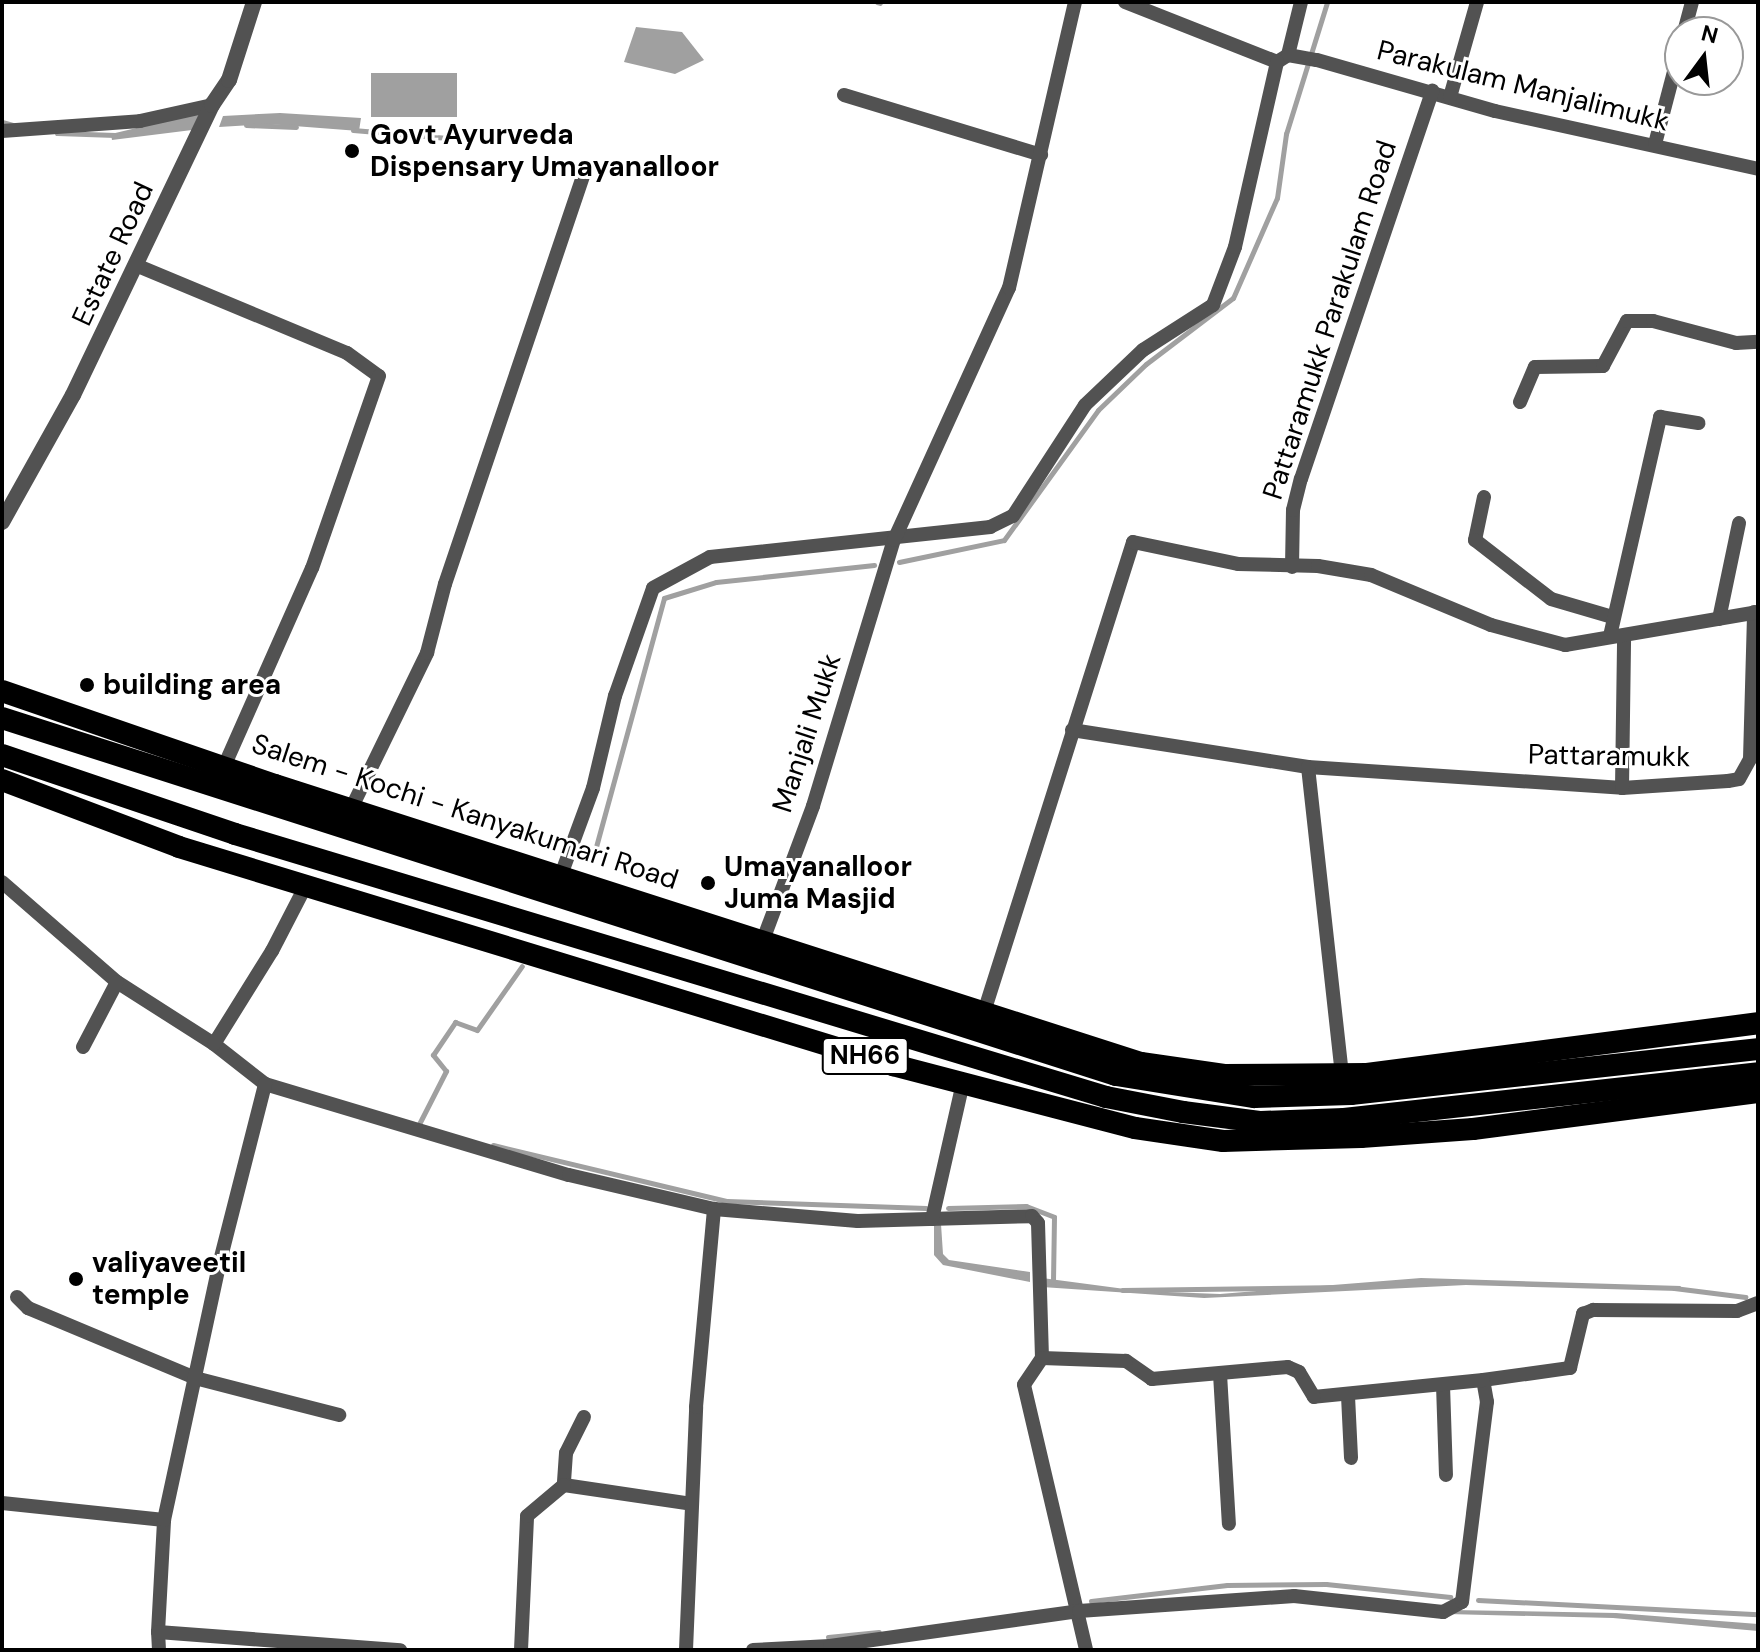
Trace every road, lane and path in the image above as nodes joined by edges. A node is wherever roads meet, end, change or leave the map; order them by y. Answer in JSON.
{"nodes":[{"id":1,"x":254,"y":2,"type":"edge"},
{"id":2,"x":1075,"y":2,"type":"edge"},
{"id":3,"x":1125,"y":2,"type":"edge"},
{"id":4,"x":1301,"y":2,"type":"edge"},
{"id":5,"x":1477,"y":2,"type":"edge"},
{"id":6,"x":1287,"y":57,"type":"junction"},
{"id":7,"x":1432,"y":91,"type":"junction"},
{"id":8,"x":844,"y":95,"type":"dead end"},
{"id":9,"x":1668,"y":96,"type":"edge"},
{"id":10,"x":1450,"y":97,"type":"junction"},
{"id":11,"x":212,"y":105,"type":"junction"},
{"id":12,"x":2,"y":131,"type":"edge"},
{"id":13,"x":1655,"y":144,"type":"junction"},
{"id":14,"x":1041,"y":155,"type":"junction"},
{"id":15,"x":1758,"y":169,"type":"edge"},
{"id":16,"x":585,"y":170,"type":"dead end"},
{"id":17,"x":138,"y":266,"type":"junction"},
{"id":18,"x":1758,"y":342,"type":"edge"},
{"id":19,"x":1520,"y":402,"type":"dead end"},
{"id":20,"x":1699,"y":423,"type":"dead end"},
{"id":21,"x":1484,"y":497,"type":"dead end"},
{"id":22,"x":2,"y":522,"type":"edge"},
{"id":23,"x":1739,"y":523,"type":"dead end"},
{"id":24,"x":894,"y":540,"type":"junction"},
{"id":25,"x":1292,"y":567,"type":"junction"},
{"id":26,"x":1756,"y":612,"type":"edge"},
{"id":27,"x":1612,"y":617,"type":"junction"},
{"id":28,"x":1719,"y":619,"type":"junction"},
{"id":29,"x":1617,"y":637,"type":"junction"},
{"id":30,"x":2,"y":691,"type":"edge"},
{"id":31,"x":2,"y":718,"type":"edge"},
{"id":32,"x":1072,"y":730,"type":"junction"},
{"id":33,"x":2,"y":755,"type":"edge"},
{"id":34,"x":224,"y":767,"type":"junction"},
{"id":35,"x":1308,"y":767,"type":"junction"},
{"id":36,"x":2,"y":780,"type":"edge"},
{"id":37,"x":1622,"y":788,"type":"junction"},
{"id":38,"x":351,"y":809,"type":"junction"},
{"id":39,"x":561,"y":875,"type":"junction"},
{"id":40,"x":2,"y":882,"type":"edge"},
{"id":41,"x":306,"y":885,"type":"junction"},
{"id":42,"x":763,"y":940,"type":"junction"},
{"id":43,"x":117,"y":982,"type":"junction"},
{"id":44,"x":984,"y":1012,"type":"junction"},
{"id":45,"x":1758,"y":1023,"type":"edge"},
{"id":46,"x":214,"y":1044,"type":"junction"},
{"id":47,"x":83,"y":1047,"type":"dead end"},
{"id":48,"x":1758,"y":1049,"type":"edge"},
{"id":49,"x":1758,"y":1073,"type":"edge"},
{"id":50,"x":1342,"y":1075,"type":"junction"},
{"id":51,"x":963,"y":1083,"type":"junction"},
{"id":52,"x":265,"y":1084,"type":"junction"},
{"id":53,"x":1758,"y":1092,"type":"edge"},
{"id":54,"x":714,"y":1209,"type":"junction"},
{"id":55,"x":932,"y":1219,"type":"junction"},
{"id":56,"x":17,"y":1297,"type":"dead end"},
{"id":57,"x":1758,"y":1303,"type":"edge"},
{"id":58,"x":1042,"y":1358,"type":"junction"},
{"id":59,"x":1220,"y":1374,"type":"junction"},
{"id":60,"x":195,"y":1378,"type":"junction"},
{"id":61,"x":1483,"y":1380,"type":"junction"},
{"id":62,"x":1443,"y":1385,"type":"junction"},
{"id":63,"x":1348,"y":1396,"type":"junction"},
{"id":64,"x":339,"y":1415,"type":"dead end"},
{"id":65,"x":584,"y":1417,"type":"dead end"},
{"id":66,"x":1351,"y":1458,"type":"dead end"},
{"id":67,"x":1446,"y":1475,"type":"dead end"},
{"id":68,"x":564,"y":1485,"type":"junction"},
{"id":69,"x":2,"y":1503,"type":"edge"},
{"id":70,"x":692,"y":1504,"type":"junction"},
{"id":71,"x":164,"y":1520,"type":"junction"},
{"id":72,"x":1229,"y":1524,"type":"dead end"},
{"id":73,"x":1079,"y":1611,"type":"junction"},
{"id":74,"x":158,"y":1632,"type":"junction"},
{"id":75,"x":159,"y":1650,"type":"edge"},
{"id":76,"x":400,"y":1650,"type":"edge"},
{"id":77,"x":521,"y":1650,"type":"edge"},
{"id":78,"x":686,"y":1650,"type":"edge"},
{"id":79,"x":753,"y":1650,"type":"edge"},
{"id":80,"x":1086,"y":1650,"type":"edge"}],
"edges":[{"from":1,"to":11,"type":"street","name":"Estate Road"},
{"from":2,"to":14,"type":"street","name":"Manjali Mukk"},
{"from":3,"to":6,"type":"street","name":"Parakulam Manjalimukk"},
{"from":4,"to":6,"type":"street"},
{"from":5,"to":10,"type":"street"},
{"from":6,"to":7,"type":"street","name":"Parakulam Manjalimukk"},
{"from":6,"to":24,"type":"street"},
{"from":7,"to":10,"type":"street","name":"Parakulam Manjalimukk"},
{"from":7,"to":25,"type":"street","name":"Pattaramukk Parakulam Road"},
{"from":8,"to":14,"type":"street"},
{"from":9,"to":13,"type":"street"},
{"from":10,"to":13,"type":"street","name":"Parakulam Manjalimukk"},
{"from":11,"to":12,"type":"street"},
{"from":11,"to":17,"type":"street","name":"Estate Road"},
{"from":13,"to":15,"type":"street","name":"Parakulam Manjalimukk"},
{"from":14,"to":24,"type":"street","name":"Manjali Mukk"},
{"from":16,"to":38,"type":"street"},
{"from":17,"to":22,"type":"street","name":"Estate Road"},
{"from":17,"to":34,"type":"street"},
{"from":18,"to":19,"type":"street"},
{"from":20,"to":27,"type":"street"},
{"from":21,"to":27,"type":"street"},
{"from":23,"to":28,"type":"street"},
{"from":24,"to":39,"type":"street"},
{"from":24,"to":42,"type":"street","name":"Manjali Mukk"},
{"from":25,"to":29,"type":"street"},
{"from":25,"to":32,"type":"street"},
{"from":26,"to":28,"type":"street"},
{"from":26,"to":37,"type":"street","name":"Pattaramukk"},
{"from":27,"to":29,"type":"street"},
{"from":28,"to":29,"type":"street"},
{"from":29,"to":37,"type":"street"},
{"from":30,"to":34,"type":"highway","name":"Salem - Kochi - Kanyakumari Road"},
{"from":31,"to":48,"type":"highway"},
{"from":32,"to":35,"type":"street","name":"Pattaramukk"},
{"from":32,"to":44,"type":"street"},
{"from":33,"to":49,"type":"highway"},
{"from":34,"to":38,"type":"highway","name":"Salem - Kochi - Kanyakumari Road"},
{"from":35,"to":37,"type":"street","name":"Pattaramukk"},
{"from":35,"to":50,"type":"street"},
{"from":36,"to":41,"type":"highway","number":"NH66"},
{"from":38,"to":39,"type":"highway","name":"Salem - Kochi - Kanyakumari Road"},
{"from":39,"to":42,"type":"highway","name":"Salem - Kochi - Kanyakumari Road"},
{"from":40,"to":43,"type":"street"},
{"from":41,"to":46,"type":"street"},
{"from":41,"to":51,"type":"highway","number":"NH66"},
{"from":42,"to":44,"type":"highway","name":"Salem - Kochi - Kanyakumari Road"},
{"from":43,"to":46,"type":"street"},
{"from":43,"to":47,"type":"street"},
{"from":44,"to":50,"type":"highway","name":"Salem - Kochi - Kanyakumari Road"},
{"from":45,"to":50,"type":"highway","name":"Salem - Kochi - Kanyakumari Road"},
{"from":46,"to":52,"type":"street"},
{"from":51,"to":53,"type":"highway","number":"NH66"},
{"from":51,"to":55,"type":"street"},
{"from":52,"to":54,"type":"street"},
{"from":52,"to":60,"type":"street"},
{"from":54,"to":55,"type":"street"},
{"from":54,"to":70,"type":"street"},
{"from":55,"to":58,"type":"street"},
{"from":56,"to":60,"type":"street"},
{"from":57,"to":61,"type":"street"},
{"from":58,"to":59,"type":"street"},
{"from":58,"to":73,"type":"street"},
{"from":59,"to":63,"type":"street"},
{"from":59,"to":72,"type":"street"},
{"from":60,"to":64,"type":"street"},
{"from":60,"to":71,"type":"street"},
{"from":61,"to":62,"type":"street"},
{"from":61,"to":73,"type":"street"},
{"from":62,"to":63,"type":"street"},
{"from":62,"to":67,"type":"street"},
{"from":63,"to":66,"type":"street"},
{"from":65,"to":68,"type":"street"},
{"from":68,"to":70,"type":"street"},
{"from":68,"to":77,"type":"street"},
{"from":69,"to":71,"type":"street"},
{"from":70,"to":78,"type":"street"},
{"from":71,"to":74,"type":"street"},
{"from":73,"to":79,"type":"street"},
{"from":73,"to":80,"type":"street"},
{"from":74,"to":75,"type":"street"},
{"from":74,"to":76,"type":"street"}]}
